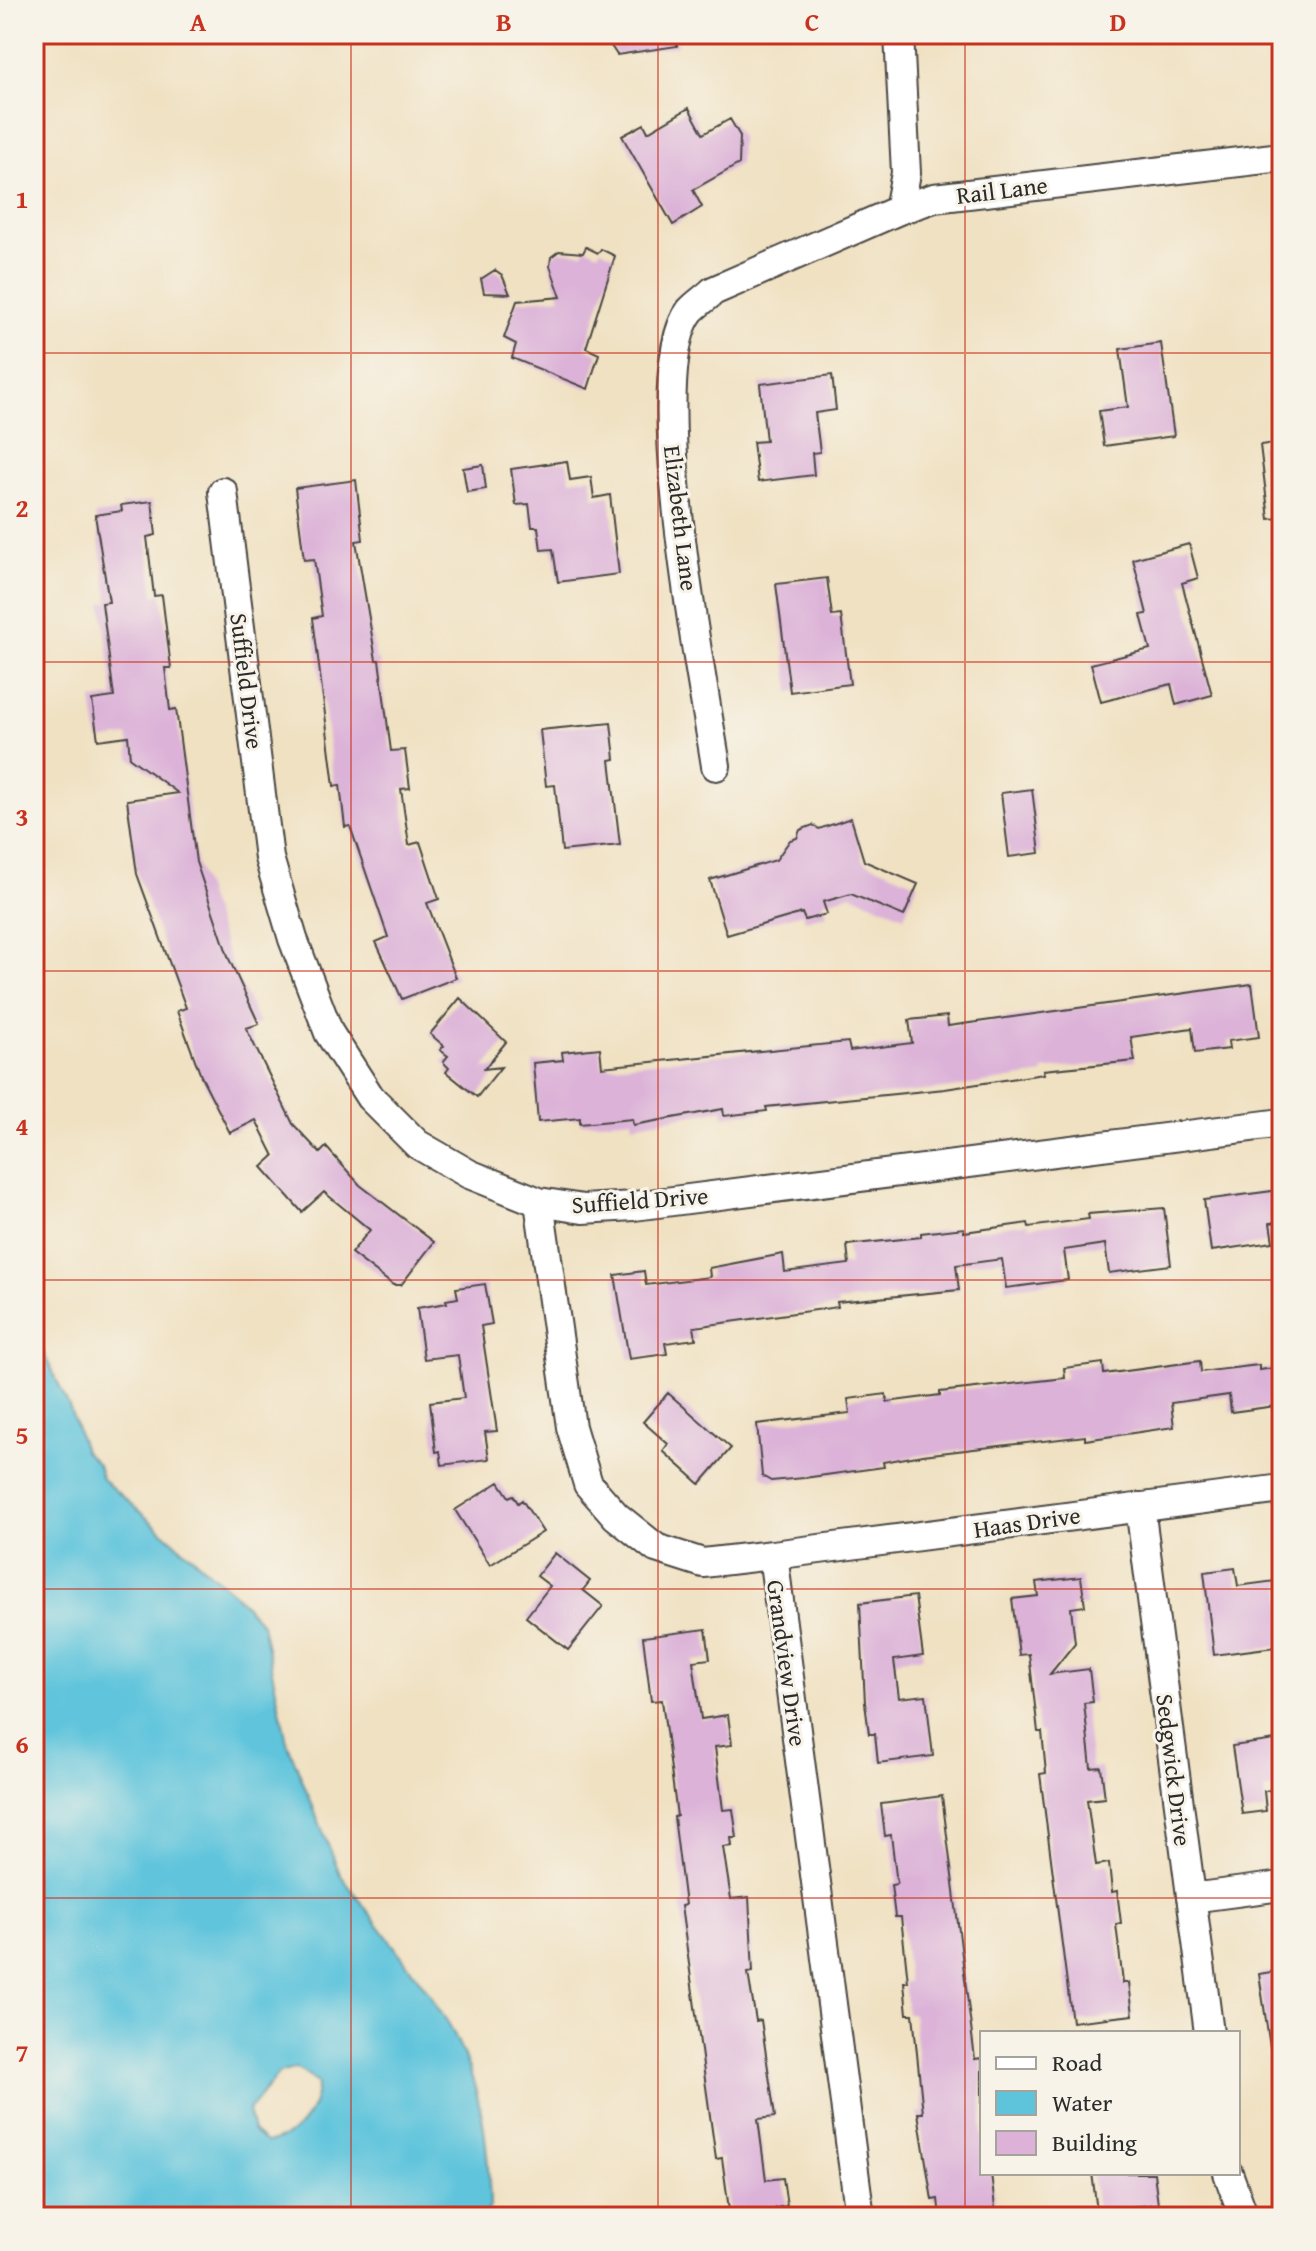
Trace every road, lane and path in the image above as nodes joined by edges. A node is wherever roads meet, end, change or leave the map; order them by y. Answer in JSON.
{"nodes":[{"id":1,"x":899,"y":34,"type":"edge"},
{"id":2,"x":1282,"y":157,"type":"edge"},
{"id":3,"x":899,"y":210,"type":"junction"},
{"id":4,"x":223,"y":492,"type":"dead end"},
{"id":5,"x":716,"y":766,"type":"dead end"},
{"id":6,"x":1282,"y":1123,"type":"edge"},
{"id":7,"x":539,"y":1202,"type":"junction"},
{"id":8,"x":1282,"y":1489,"type":"edge"},
{"id":9,"x":1140,"y":1507,"type":"junction"},
{"id":10,"x":773,"y":1555,"type":"junction"},
{"id":11,"x":1282,"y":1886,"type":"edge"},
{"id":12,"x":1191,"y":1898,"type":"junction"},
{"id":13,"x":1209,"y":2031,"type":"edge"},
{"id":14,"x":1229,"y":2175,"type":"edge"},
{"id":15,"x":860,"y":2217,"type":"edge"},
{"id":16,"x":1244,"y":2217,"type":"edge"}],
"edges":[{"from":1,"to":3,"type":"street"},
{"from":2,"to":3,"type":"street","name":"Rail Lane"},
{"from":3,"to":5,"type":"street","name":"Elizabeth Lane"},
{"from":4,"to":7,"type":"street","name":"Suffield Drive"},
{"from":6,"to":7,"type":"street","name":"Suffield Drive"},
{"from":7,"to":10,"type":"street","name":"Grandview Drive"},
{"from":8,"to":9,"type":"street","name":"Haas Drive"},
{"from":9,"to":10,"type":"street","name":"Haas Drive"},
{"from":9,"to":12,"type":"street","name":"Sedgwick Drive"},
{"from":10,"to":15,"type":"street","name":"Grandview Drive"},
{"from":11,"to":12,"type":"street"},
{"from":12,"to":13,"type":"street","name":"Sedgwick Drive"},
{"from":14,"to":16,"type":"street"}]}
